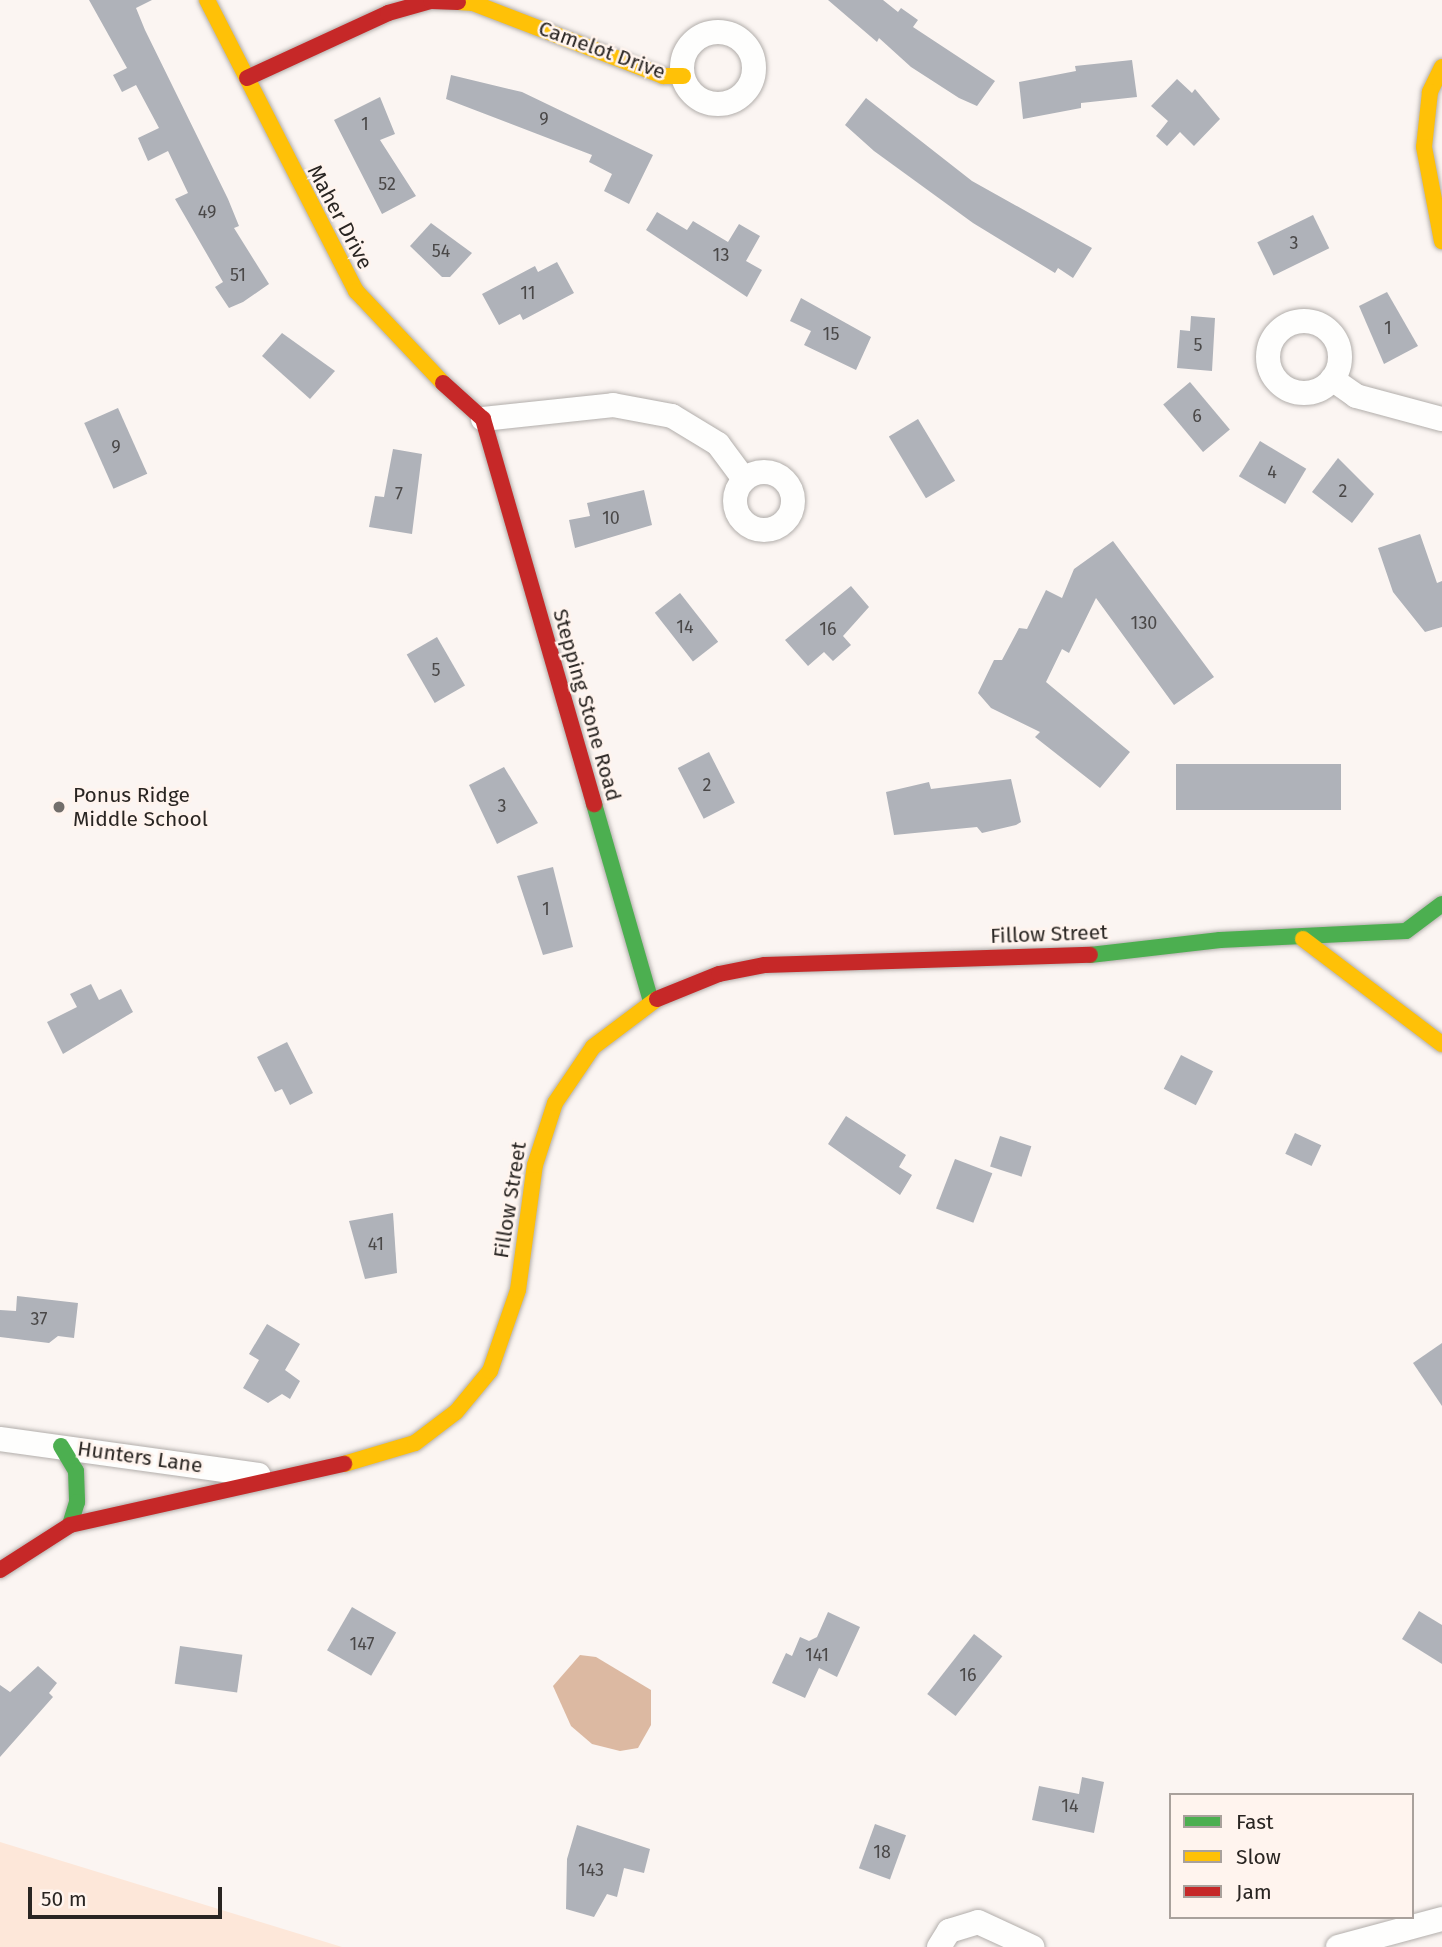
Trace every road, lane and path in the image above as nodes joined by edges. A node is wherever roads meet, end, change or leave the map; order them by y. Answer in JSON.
{"nodes":[{"id":1,"x":207,"y":0,"type":"edge"},
{"id":2,"x":1442,"y":68,"type":"edge"},
{"id":3,"x":683,"y":76,"type":"dead end"},
{"id":4,"x":247,"y":78,"type":"junction"},
{"id":5,"x":1442,"y":241,"type":"edge"},
{"id":6,"x":1332,"y":379,"type":"dead end"},
{"id":7,"x":484,"y":419,"type":"junction"},
{"id":8,"x":1442,"y":419,"type":"edge"},
{"id":9,"x":744,"y":479,"type":"dead end"},
{"id":10,"x":1442,"y":904,"type":"edge"},
{"id":11,"x":1303,"y":939,"type":"junction"},
{"id":12,"x":651,"y":1002,"type":"junction"},
{"id":13,"x":1442,"y":1044,"type":"edge"},
{"id":14,"x":0,"y":1439,"type":"edge"},
{"id":15,"x":61,"y":1446,"type":"junction"},
{"id":16,"x":279,"y":1478,"type":"junction"},
{"id":17,"x":70,"y":1525,"type":"junction"},
{"id":18,"x":0,"y":1570,"type":"edge"},
{"id":19,"x":1442,"y":1919,"type":"edge"},
{"id":20,"x":939,"y":1947,"type":"edge"},
{"id":21,"x":1032,"y":1947,"type":"edge"},
{"id":22,"x":1338,"y":1947,"type":"edge"}],
"edges":[{"from":1,"to":4,"type":"street","name":"Maher Drive"},
{"from":2,"to":5,"type":"street"},
{"from":3,"to":4,"type":"street","name":"Camelot Drive"},
{"from":4,"to":7,"type":"street","name":"Maher Drive"},
{"from":6,"to":8,"type":"street"},
{"from":7,"to":9,"type":"street"},
{"from":7,"to":12,"type":"street","name":"Stepping Stone Road"},
{"from":10,"to":11,"type":"street","name":"Fillow Street"},
{"from":11,"to":12,"type":"street","name":"Fillow Street"},
{"from":11,"to":13,"type":"street"},
{"from":12,"to":16,"type":"street","name":"Fillow Street"},
{"from":14,"to":15,"type":"street","name":"Hunters Lane"},
{"from":15,"to":16,"type":"street","name":"Hunters Lane"},
{"from":15,"to":17,"type":"street"},
{"from":16,"to":17,"type":"street","name":"Fillow Street"},
{"from":17,"to":18,"type":"street","name":"Fillow Street"},
{"from":19,"to":22,"type":"street"},
{"from":20,"to":21,"type":"street"}]}
